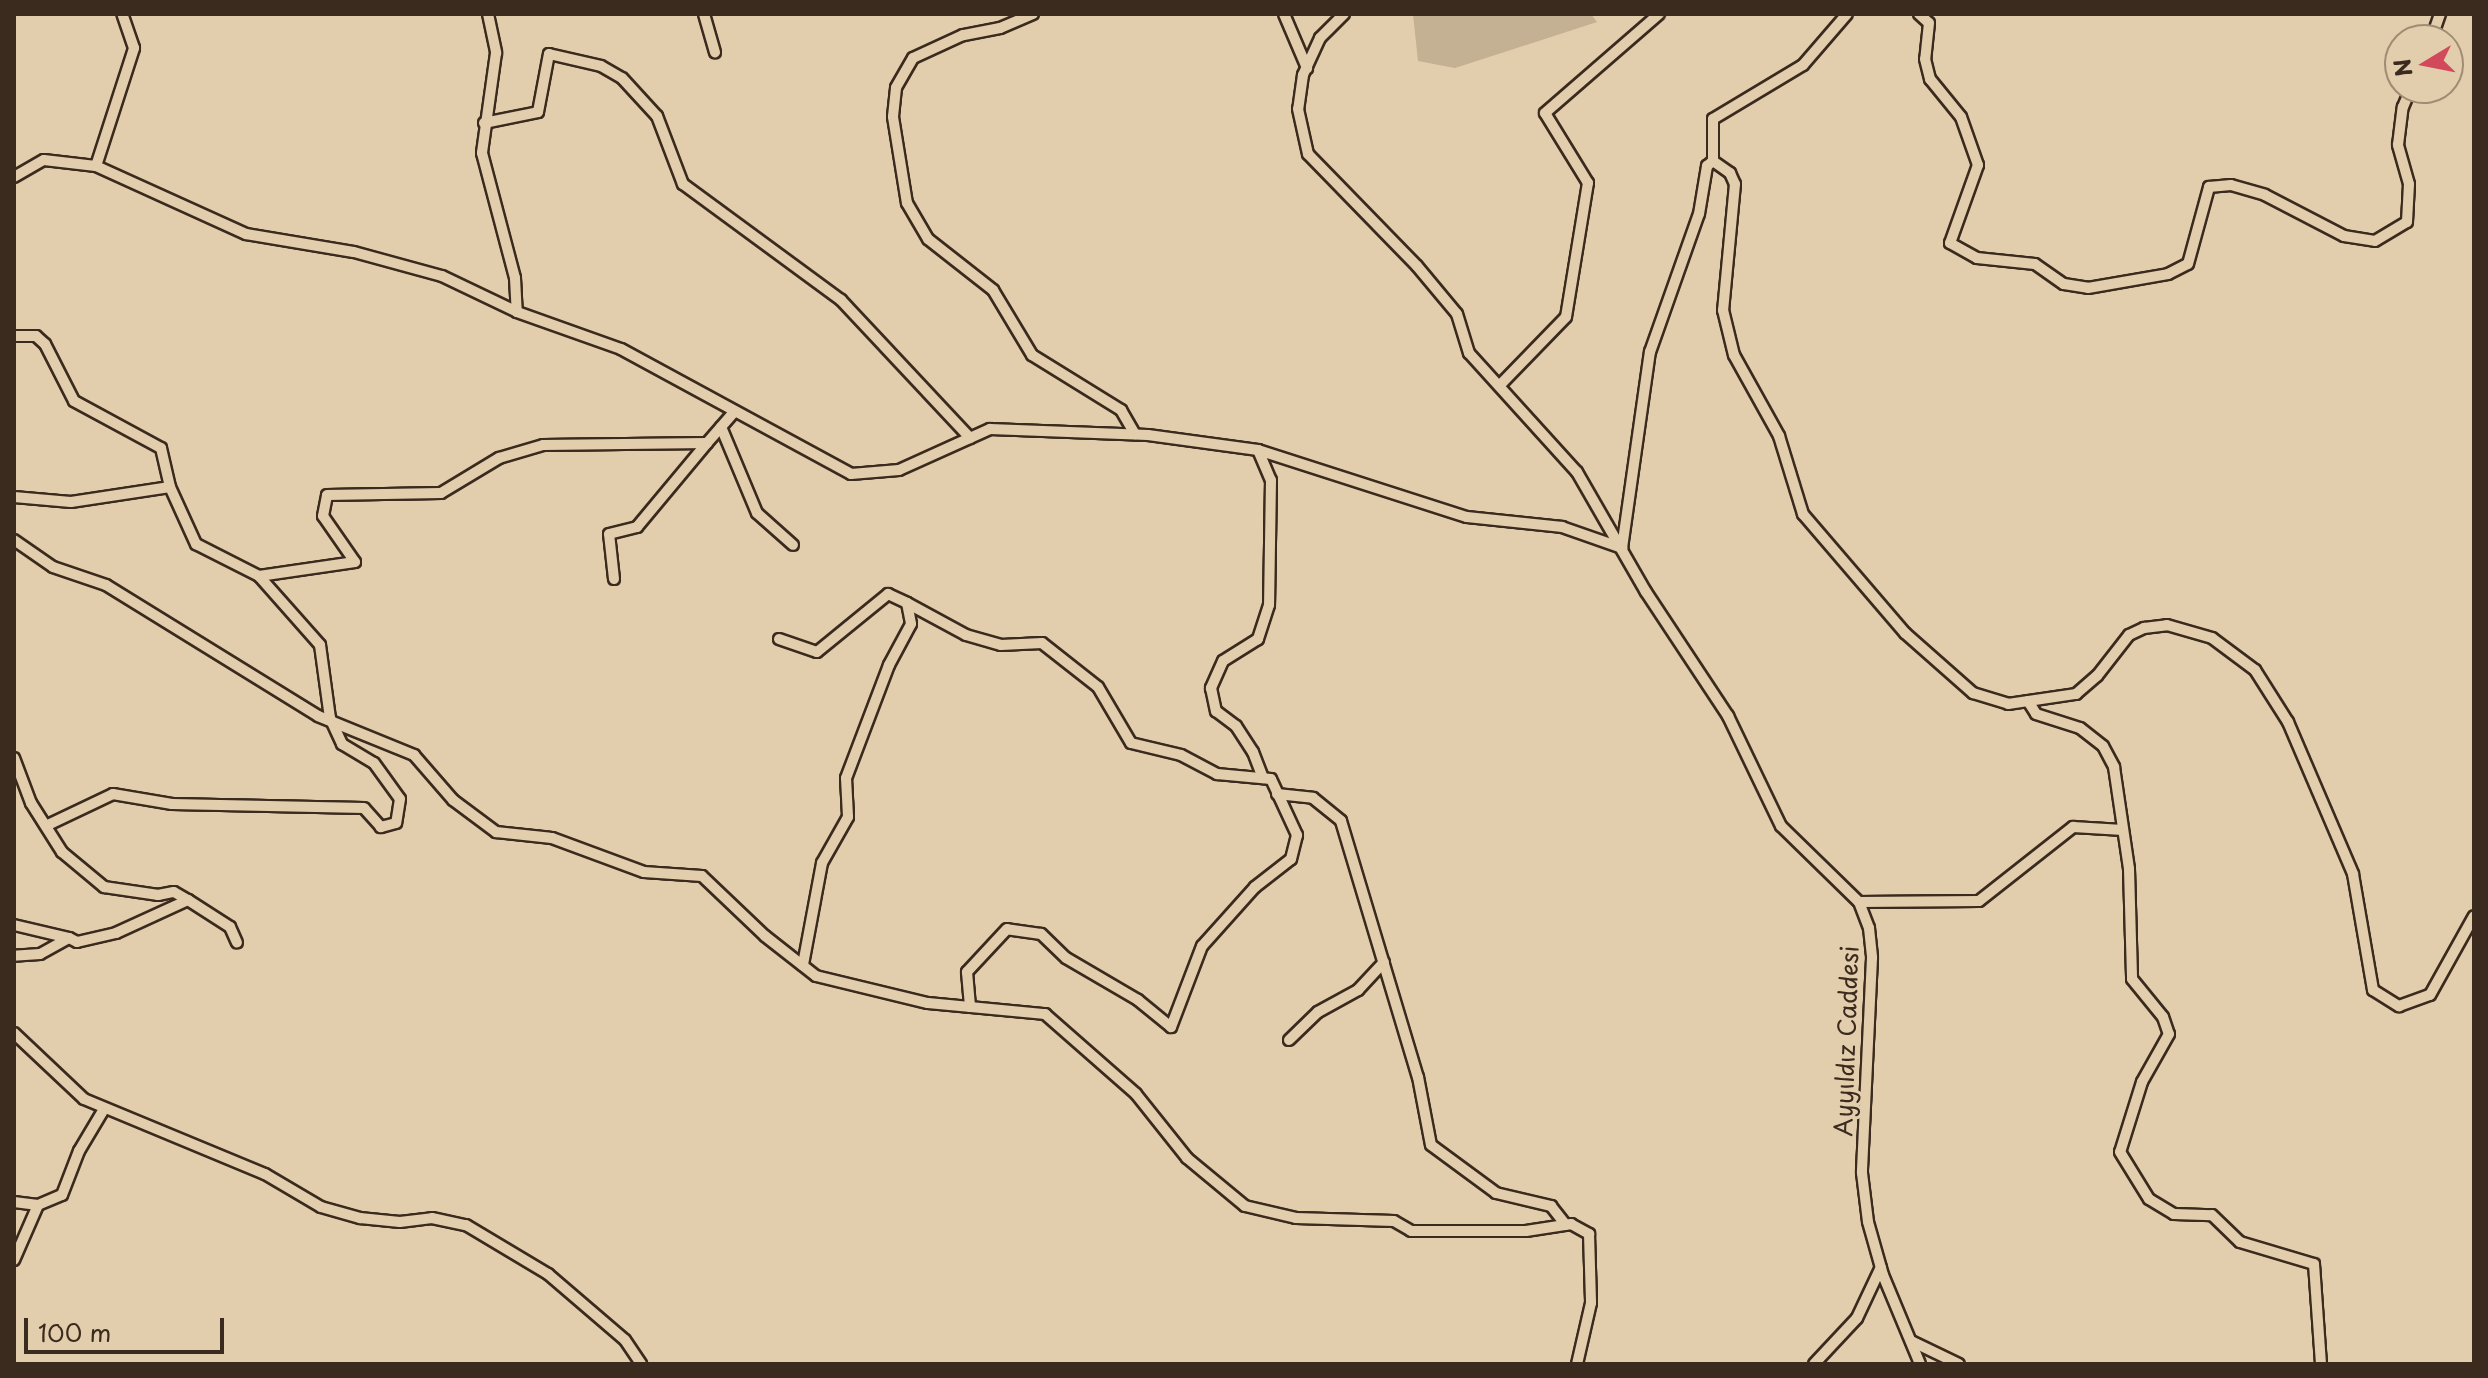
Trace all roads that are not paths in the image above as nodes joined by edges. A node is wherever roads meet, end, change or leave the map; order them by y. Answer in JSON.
{"nodes":[{"id":1,"x":122,"y":14,"type":"edge"},
{"id":2,"x":488,"y":14,"type":"edge"},
{"id":3,"x":704,"y":14,"type":"edge"},
{"id":4,"x":1007,"y":14,"type":"edge"},
{"id":5,"x":1033,"y":14,"type":"edge"},
{"id":6,"x":1284,"y":14,"type":"edge"},
{"id":7,"x":1344,"y":14,"type":"edge"},
{"id":8,"x":1659,"y":14,"type":"edge"},
{"id":9,"x":1847,"y":14,"type":"edge"},
{"id":10,"x":1919,"y":14,"type":"edge"},
{"id":11,"x":1000,"y":28,"type":"junction"},
{"id":12,"x":715,"y":52,"type":"dead end"},
{"id":13,"x":1307,"y":68,"type":"junction"},
{"id":14,"x":2404,"y":104,"type":"edge"},
{"id":15,"x":484,"y":123,"type":"junction"},
{"id":16,"x":1713,"y":161,"type":"junction"},
{"id":17,"x":96,"y":166,"type":"junction"},
{"id":18,"x":14,"y":177,"type":"edge"},
{"id":19,"x":517,"y":312,"type":"junction"},
{"id":20,"x":14,"y":336,"type":"edge"},
{"id":21,"x":1501,"y":384,"type":"junction"},
{"id":22,"x":734,"y":412,"type":"junction"},
{"id":23,"x":721,"y":427,"type":"junction"},
{"id":24,"x":1135,"y":434,"type":"junction"},
{"id":25,"x":970,"y":438,"type":"junction"},
{"id":26,"x":707,"y":443,"type":"junction"},
{"id":27,"x":1258,"y":450,"type":"junction"},
{"id":28,"x":170,"y":487,"type":"junction"},
{"id":29,"x":14,"y":497,"type":"edge"},
{"id":30,"x":14,"y":540,"type":"edge"},
{"id":31,"x":793,"y":545,"type":"dead end"},
{"id":32,"x":1622,"y":548,"type":"junction"},
{"id":33,"x":259,"y":576,"type":"junction"},
{"id":34,"x":614,"y":579,"type":"dead end"},
{"id":35,"x":907,"y":603,"type":"junction"},
{"id":36,"x":779,"y":639,"type":"dead end"},
{"id":37,"x":2028,"y":701,"type":"junction"},
{"id":38,"x":330,"y":718,"type":"junction"},
{"id":39,"x":14,"y":758,"type":"edge"},
{"id":40,"x":1263,"y":778,"type":"junction"},
{"id":41,"x":1277,"y":794,"type":"junction"},
{"id":42,"x":46,"y":826,"type":"junction"},
{"id":43,"x":2123,"y":830,"type":"junction"},
{"id":44,"x":188,"y":900,"type":"junction"},
{"id":45,"x":1859,"y":902,"type":"junction"},
{"id":46,"x":2474,"y":916,"type":"edge"},
{"id":47,"x":14,"y":925,"type":"edge"},
{"id":48,"x":69,"y":938,"type":"junction"},
{"id":49,"x":237,"y":943,"type":"dead end"},
{"id":50,"x":14,"y":956,"type":"edge"},
{"id":51,"x":1384,"y":962,"type":"junction"},
{"id":52,"x":803,"y":965,"type":"junction"},
{"id":53,"x":970,"y":1007,"type":"junction"},
{"id":54,"x":14,"y":1033,"type":"edge"},
{"id":55,"x":1289,"y":1040,"type":"dead end"},
{"id":56,"x":104,"y":1109,"type":"junction"},
{"id":57,"x":14,"y":1202,"type":"edge"},
{"id":58,"x":38,"y":1205,"type":"junction"},
{"id":59,"x":1566,"y":1225,"type":"junction"},
{"id":60,"x":14,"y":1260,"type":"edge"},
{"id":61,"x":1881,"y":1267,"type":"junction"},
{"id":62,"x":1910,"y":1340,"type":"junction"},
{"id":63,"x":641,"y":1364,"type":"edge"},
{"id":64,"x":1577,"y":1364,"type":"edge"},
{"id":65,"x":1814,"y":1364,"type":"edge"},
{"id":66,"x":1920,"y":1364,"type":"edge"},
{"id":67,"x":1959,"y":1364,"type":"edge"},
{"id":68,"x":2321,"y":1364,"type":"edge"}],
"edges":[{"from":1,"to":17,"type":"street"},
{"from":2,"to":15,"type":"street"},
{"from":3,"to":12,"type":"street"},
{"from":4,"to":11,"type":"street"},
{"from":5,"to":11,"type":"street"},
{"from":6,"to":13,"type":"street"},
{"from":7,"to":13,"type":"street","name":"Ayyıldız Caddesi"},
{"from":8,"to":21,"type":"street"},
{"from":9,"to":16,"type":"street"},
{"from":10,"to":14,"type":"street"},
{"from":11,"to":24,"type":"street"},
{"from":13,"to":21,"type":"street","name":"Ayyıldız Caddesi"},
{"from":15,"to":19,"type":"street"},
{"from":15,"to":25,"type":"street"},
{"from":16,"to":32,"type":"street"},
{"from":16,"to":37,"type":"street"},
{"from":17,"to":18,"type":"street"},
{"from":17,"to":19,"type":"street"},
{"from":19,"to":22,"type":"street"},
{"from":20,"to":28,"type":"street"},
{"from":21,"to":32,"type":"street","name":"Ayyıldız Caddesi"},
{"from":22,"to":23,"type":"street"},
{"from":22,"to":25,"type":"street"},
{"from":23,"to":26,"type":"street"},
{"from":23,"to":31,"type":"street"},
{"from":24,"to":25,"type":"street"},
{"from":24,"to":27,"type":"street"},
{"from":26,"to":33,"type":"street"},
{"from":26,"to":34,"type":"street"},
{"from":27,"to":32,"type":"street"},
{"from":27,"to":40,"type":"street"},
{"from":28,"to":29,"type":"street"},
{"from":28,"to":33,"type":"street"},
{"from":30,"to":38,"type":"street"},
{"from":32,"to":45,"type":"street","name":"Ayyıldız Caddesi"},
{"from":33,"to":38,"type":"street"},
{"from":35,"to":36,"type":"street"},
{"from":35,"to":40,"type":"street"},
{"from":35,"to":52,"type":"street"},
{"from":37,"to":43,"type":"street"},
{"from":37,"to":46,"type":"street"},
{"from":38,"to":42,"type":"street"},
{"from":38,"to":52,"type":"street"},
{"from":39,"to":42,"type":"street"},
{"from":40,"to":41,"type":"street"},
{"from":41,"to":51,"type":"street"},
{"from":41,"to":53,"type":"street"},
{"from":42,"to":44,"type":"street"},
{"from":43,"to":45,"type":"street"},
{"from":43,"to":68,"type":"street"},
{"from":44,"to":48,"type":"street"},
{"from":44,"to":49,"type":"street"},
{"from":45,"to":61,"type":"street","name":"Ayyıldız Caddesi"},
{"from":47,"to":48,"type":"street"},
{"from":48,"to":50,"type":"street"},
{"from":51,"to":55,"type":"street"},
{"from":51,"to":59,"type":"street"},
{"from":52,"to":53,"type":"street"},
{"from":53,"to":59,"type":"street"},
{"from":54,"to":56,"type":"street"},
{"from":56,"to":58,"type":"street"},
{"from":56,"to":63,"type":"street"},
{"from":57,"to":58,"type":"street"},
{"from":58,"to":60,"type":"street"},
{"from":59,"to":64,"type":"street"},
{"from":61,"to":62,"type":"street","name":"Ayyıldız Caddesi"},
{"from":61,"to":65,"type":"street"},
{"from":62,"to":66,"type":"street","name":"Ayyıldız Caddesi"},
{"from":62,"to":67,"type":"street"}]}
